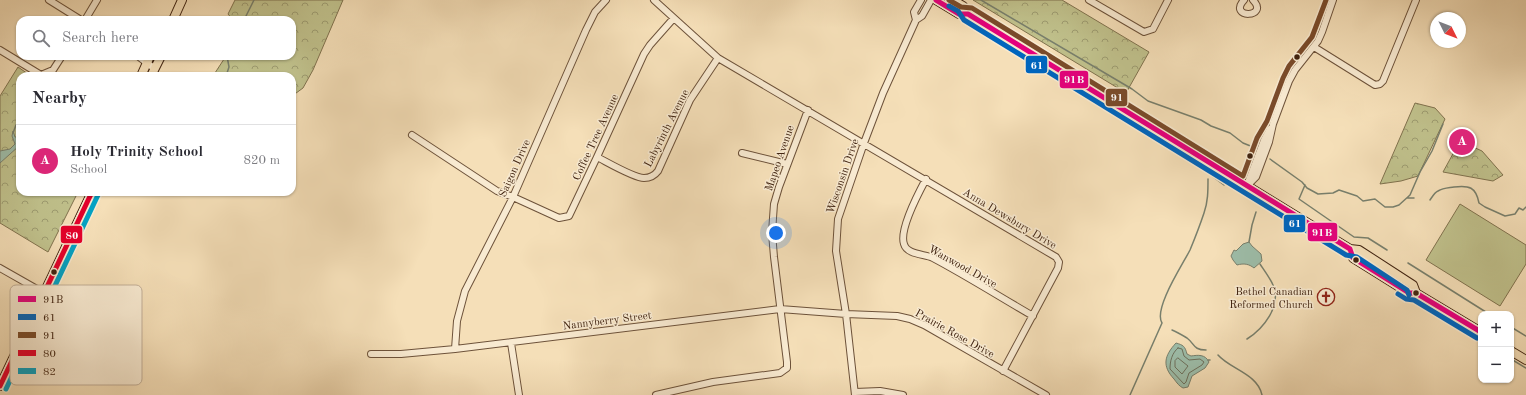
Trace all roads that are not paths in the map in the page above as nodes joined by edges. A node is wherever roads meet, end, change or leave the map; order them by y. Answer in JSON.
{"nodes":[{"id":1,"x":49,"y":0,"type":"edge"},
{"id":2,"x":97,"y":0,"type":"edge"},
{"id":3,"x":182,"y":0,"type":"edge"},
{"id":4,"x":606,"y":0,"type":"edge"},
{"id":5,"x":654,"y":0,"type":"edge"},
{"id":6,"x":921,"y":0,"type":"edge"},
{"id":7,"x":931,"y":0,"type":"edge"},
{"id":8,"x":936,"y":0,"type":"edge"},
{"id":9,"x":953,"y":0,"type":"edge"},
{"id":10,"x":1088,"y":0,"type":"edge"},
{"id":11,"x":1168,"y":0,"type":"edge"},
{"id":12,"x":1244,"y":0,"type":"edge"},
{"id":13,"x":1253,"y":0,"type":"edge"},
{"id":14,"x":1333,"y":0,"type":"edge"},
{"id":15,"x":1416,"y":0,"type":"edge"},
{"id":16,"x":968,"y":14,"type":"junction"},
{"id":17,"x":75,"y":16,"type":"edge"},
{"id":18,"x":87,"y":16,"type":"edge"},
{"id":19,"x":175,"y":16,"type":"edge"},
{"id":20,"x":673,"y":18,"type":"junction"},
{"id":21,"x":916,"y":20,"type":"junction"},
{"id":22,"x":1314,"y":47,"type":"junction"},
{"id":23,"x":0,"y":50,"type":"edge"},
{"id":24,"x":718,"y":58,"type":"junction"},
{"id":25,"x":16,"y":60,"type":"edge"},
{"id":26,"x":16,"y":60,"type":"edge"},
{"id":27,"x":59,"y":60,"type":"edge"},
{"id":28,"x":148,"y":60,"type":"edge"},
{"id":29,"x":148,"y":60,"type":"edge"},
{"id":30,"x":159,"y":60,"type":"edge"},
{"id":31,"x":36,"y":72,"type":"edge"},
{"id":32,"x":48,"y":72,"type":"edge"},
{"id":33,"x":143,"y":72,"type":"edge"},
{"id":34,"x":153,"y":72,"type":"edge"},
{"id":35,"x":808,"y":110,"type":"junction"},
{"id":36,"x":412,"y":135,"type":"dead end"},
{"id":37,"x":864,"y":143,"type":"junction"},
{"id":38,"x":742,"y":153,"type":"dead end"},
{"id":39,"x":597,"y":157,"type":"junction"},
{"id":40,"x":787,"y":164,"type":"junction"},
{"id":41,"x":926,"y":179,"type":"junction"},
{"id":42,"x":1247,"y":186,"type":"junction"},
{"id":43,"x":90,"y":196,"type":"edge"},
{"id":44,"x":513,"y":196,"type":"junction"},
{"id":45,"x":0,"y":268,"type":"edge"},
{"id":46,"x":30,"y":285,"type":"edge"},
{"id":47,"x":48,"y":285,"type":"edge"},
{"id":48,"x":780,"y":309,"type":"junction"},
{"id":49,"x":846,"y":314,"type":"junction"},
{"id":50,"x":1033,"y":316,"type":"junction"},
{"id":51,"x":1478,"y":330,"type":"edge"},
{"id":52,"x":511,"y":343,"type":"junction"},
{"id":53,"x":454,"y":349,"type":"junction"},
{"id":54,"x":1514,"y":352,"type":"edge"},
{"id":55,"x":371,"y":354,"type":"dead end"},
{"id":56,"x":1526,"y":360,"type":"edge"},
{"id":57,"x":10,"y":365,"type":"edge"},
{"id":58,"x":1003,"y":371,"type":"junction"},
{"id":59,"x":0,"y":386,"type":"edge"},
{"id":60,"x":855,"y":393,"type":"edge"},
{"id":61,"x":519,"y":395,"type":"edge"},
{"id":62,"x":656,"y":395,"type":"edge"},
{"id":63,"x":903,"y":395,"type":"edge"},
{"id":64,"x":1046,"y":395,"type":"edge"}],
"edges":[{"from":1,"to":17,"type":"street"},
{"from":2,"to":18,"type":"street"},
{"from":3,"to":19,"type":"main road"},
{"from":4,"to":44,"type":"street","name":"Saigon Drive"},
{"from":5,"to":20,"type":"street"},
{"from":6,"to":21,"type":"street","name":"Wisconsin Drive"},
{"from":7,"to":21,"type":"street","name":"Wisconsin Drive"},
{"from":8,"to":16,"type":"main road"},
{"from":9,"to":16,"type":"main road"},
{"from":10,"to":11,"type":"street"},
{"from":12,"to":13,"type":"street"},
{"from":14,"to":22,"type":"street"},
{"from":15,"to":22,"type":"street"},
{"from":16,"to":42,"type":"main road"},
{"from":20,"to":24,"type":"street"},
{"from":20,"to":39,"type":"street","name":"Coffee Tree Avenue"},
{"from":21,"to":37,"type":"street","name":"Wisconsin Drive"},
{"from":22,"to":42,"type":"street"},
{"from":23,"to":25,"type":"street"},
{"from":24,"to":35,"type":"street"},
{"from":24,"to":39,"type":"street","name":"Labyrinth Avenue"},
{"from":26,"to":31,"type":"street"},
{"from":27,"to":32,"type":"street"},
{"from":28,"to":34,"type":"street"},
{"from":29,"to":33,"type":"main road"},
{"from":30,"to":34,"type":"main road"},
{"from":35,"to":37,"type":"street"},
{"from":35,"to":40,"type":"street","name":"Mapeo Avenue"},
{"from":36,"to":44,"type":"street"},
{"from":37,"to":41,"type":"street","name":"Anna Dewsbury Drive"},
{"from":37,"to":49,"type":"street","name":"Wisconsin Drive"},
{"from":38,"to":40,"type":"street"},
{"from":39,"to":44,"type":"street","name":"Coffee Tree Avenue"},
{"from":40,"to":48,"type":"street","name":"Mapeo Avenue"},
{"from":41,"to":50,"type":"street","name":"Anna Dewsbury Drive"},
{"from":41,"to":50,"type":"street","name":"Wanwood Drive"},
{"from":42,"to":51,"type":"main road"},
{"from":43,"to":47,"type":"main road"},
{"from":44,"to":53,"type":"street","name":"Saigon Drive"},
{"from":45,"to":46,"type":"street"},
{"from":48,"to":49,"type":"street","name":"Nannyberry Street"},
{"from":48,"to":52,"type":"street","name":"Nannyberry Street"},
{"from":48,"to":62,"type":"street","name":"Mapeo Avenue"},
{"from":49,"to":58,"type":"street","name":"Prairie Rose Drive"},
{"from":49,"to":60,"type":"street","name":"Wisconsin Drive"},
{"from":50,"to":58,"type":"street","name":"Anna Dewsbury Drive"},
{"from":52,"to":53,"type":"street","name":"Nannyberry Street"},
{"from":52,"to":61,"type":"street"},
{"from":53,"to":55,"type":"street","name":"Nannyberry Street"},
{"from":54,"to":56,"type":"main road"},
{"from":57,"to":59,"type":"main road"},
{"from":58,"to":64,"type":"street","name":"Prairie Rose Drive"},
{"from":60,"to":63,"type":"street"}]}
